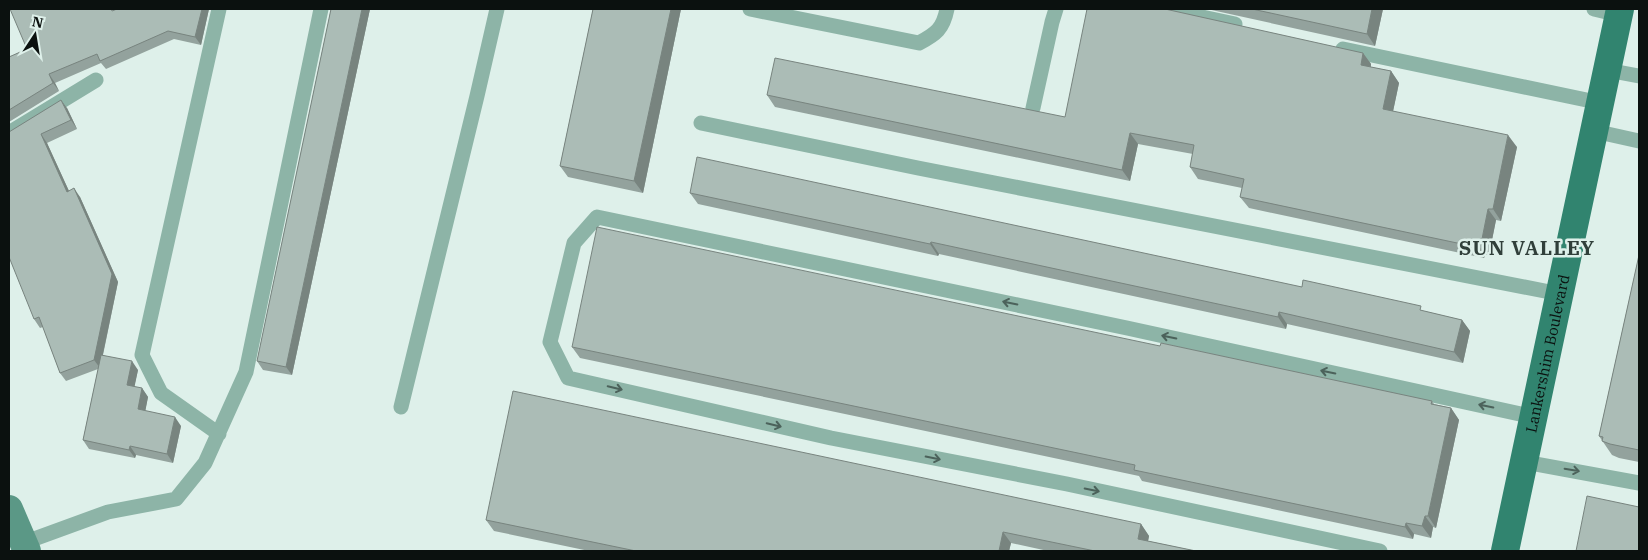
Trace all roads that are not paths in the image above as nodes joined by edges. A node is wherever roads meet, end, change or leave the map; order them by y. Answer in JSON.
{"nodes":[{"id":1,"x":219,"y":9,"type":"edge"},
{"id":2,"x":321,"y":9,"type":"edge"},
{"id":3,"x":497,"y":9,"type":"edge"},
{"id":4,"x":750,"y":9,"type":"edge"},
{"id":5,"x":947,"y":9,"type":"edge"},
{"id":6,"x":1056,"y":9,"type":"edge"},
{"id":7,"x":1166,"y":9,"type":"edge"},
{"id":8,"x":1611,"y":11,"type":"edge"},
{"id":9,"x":1248,"y":27,"type":"edge"},
{"id":10,"x":1325,"y":45,"type":"edge"},
{"id":11,"x":1607,"y":70,"type":"junction"},
{"id":12,"x":1639,"y":76,"type":"edge"},
{"id":13,"x":96,"y":80,"type":"dead end"},
{"id":14,"x":1601,"y":103,"type":"junction"},
{"id":15,"x":1033,"y":108,"type":"edge"},
{"id":16,"x":701,"y":123,"type":"dead end"},
{"id":17,"x":1594,"y":131,"type":"junction"},
{"id":18,"x":9,"y":133,"type":"edge"},
{"id":19,"x":1639,"y":141,"type":"edge"},
{"id":20,"x":1560,"y":294,"type":"junction"},
{"id":21,"x":401,"y":407,"type":"dead end"},
{"id":22,"x":1534,"y":417,"type":"junction"},
{"id":23,"x":219,"y":434,"type":"junction"},
{"id":24,"x":1524,"y":462,"type":"junction"},
{"id":25,"x":1639,"y":482,"type":"edge"},
{"id":26,"x":9,"y":509,"type":"edge"},
{"id":27,"x":25,"y":547,"type":"edge"},
{"id":28,"x":1380,"y":551,"type":"edge"},
{"id":29,"x":1505,"y":551,"type":"edge"}],
"edges":[{"from":1,"to":23,"type":"lane"},
{"from":2,"to":23,"type":"lane"},
{"from":3,"to":21,"type":"lane"},
{"from":4,"to":5,"type":"lane"},
{"from":6,"to":15,"type":"lane"},
{"from":7,"to":9,"type":"lane"},
{"from":8,"to":11,"type":"main road","name":"Lankershim Boulevard"},
{"from":10,"to":14,"type":"lane"},
{"from":11,"to":12,"type":"lane"},
{"from":11,"to":14,"type":"main road","name":"Lankershim Boulevard"},
{"from":13,"to":18,"type":"lane"},
{"from":14,"to":17,"type":"main road","name":"Lankershim Boulevard"},
{"from":16,"to":20,"type":"lane"},
{"from":17,"to":19,"type":"lane"},
{"from":17,"to":20,"type":"main road","name":"Lankershim Boulevard"},
{"from":20,"to":22,"type":"main road","name":"Lankershim Boulevard"},
{"from":22,"to":24,"type":"main road","name":"Lankershim Boulevard"},
{"from":22,"to":28,"type":"lane","one_way":true},
{"from":23,"to":27,"type":"lane"},
{"from":24,"to":25,"type":"lane","one_way":true},
{"from":24,"to":29,"type":"main road","name":"Lankershim Boulevard"},
{"from":26,"to":27,"type":"street"}]}
